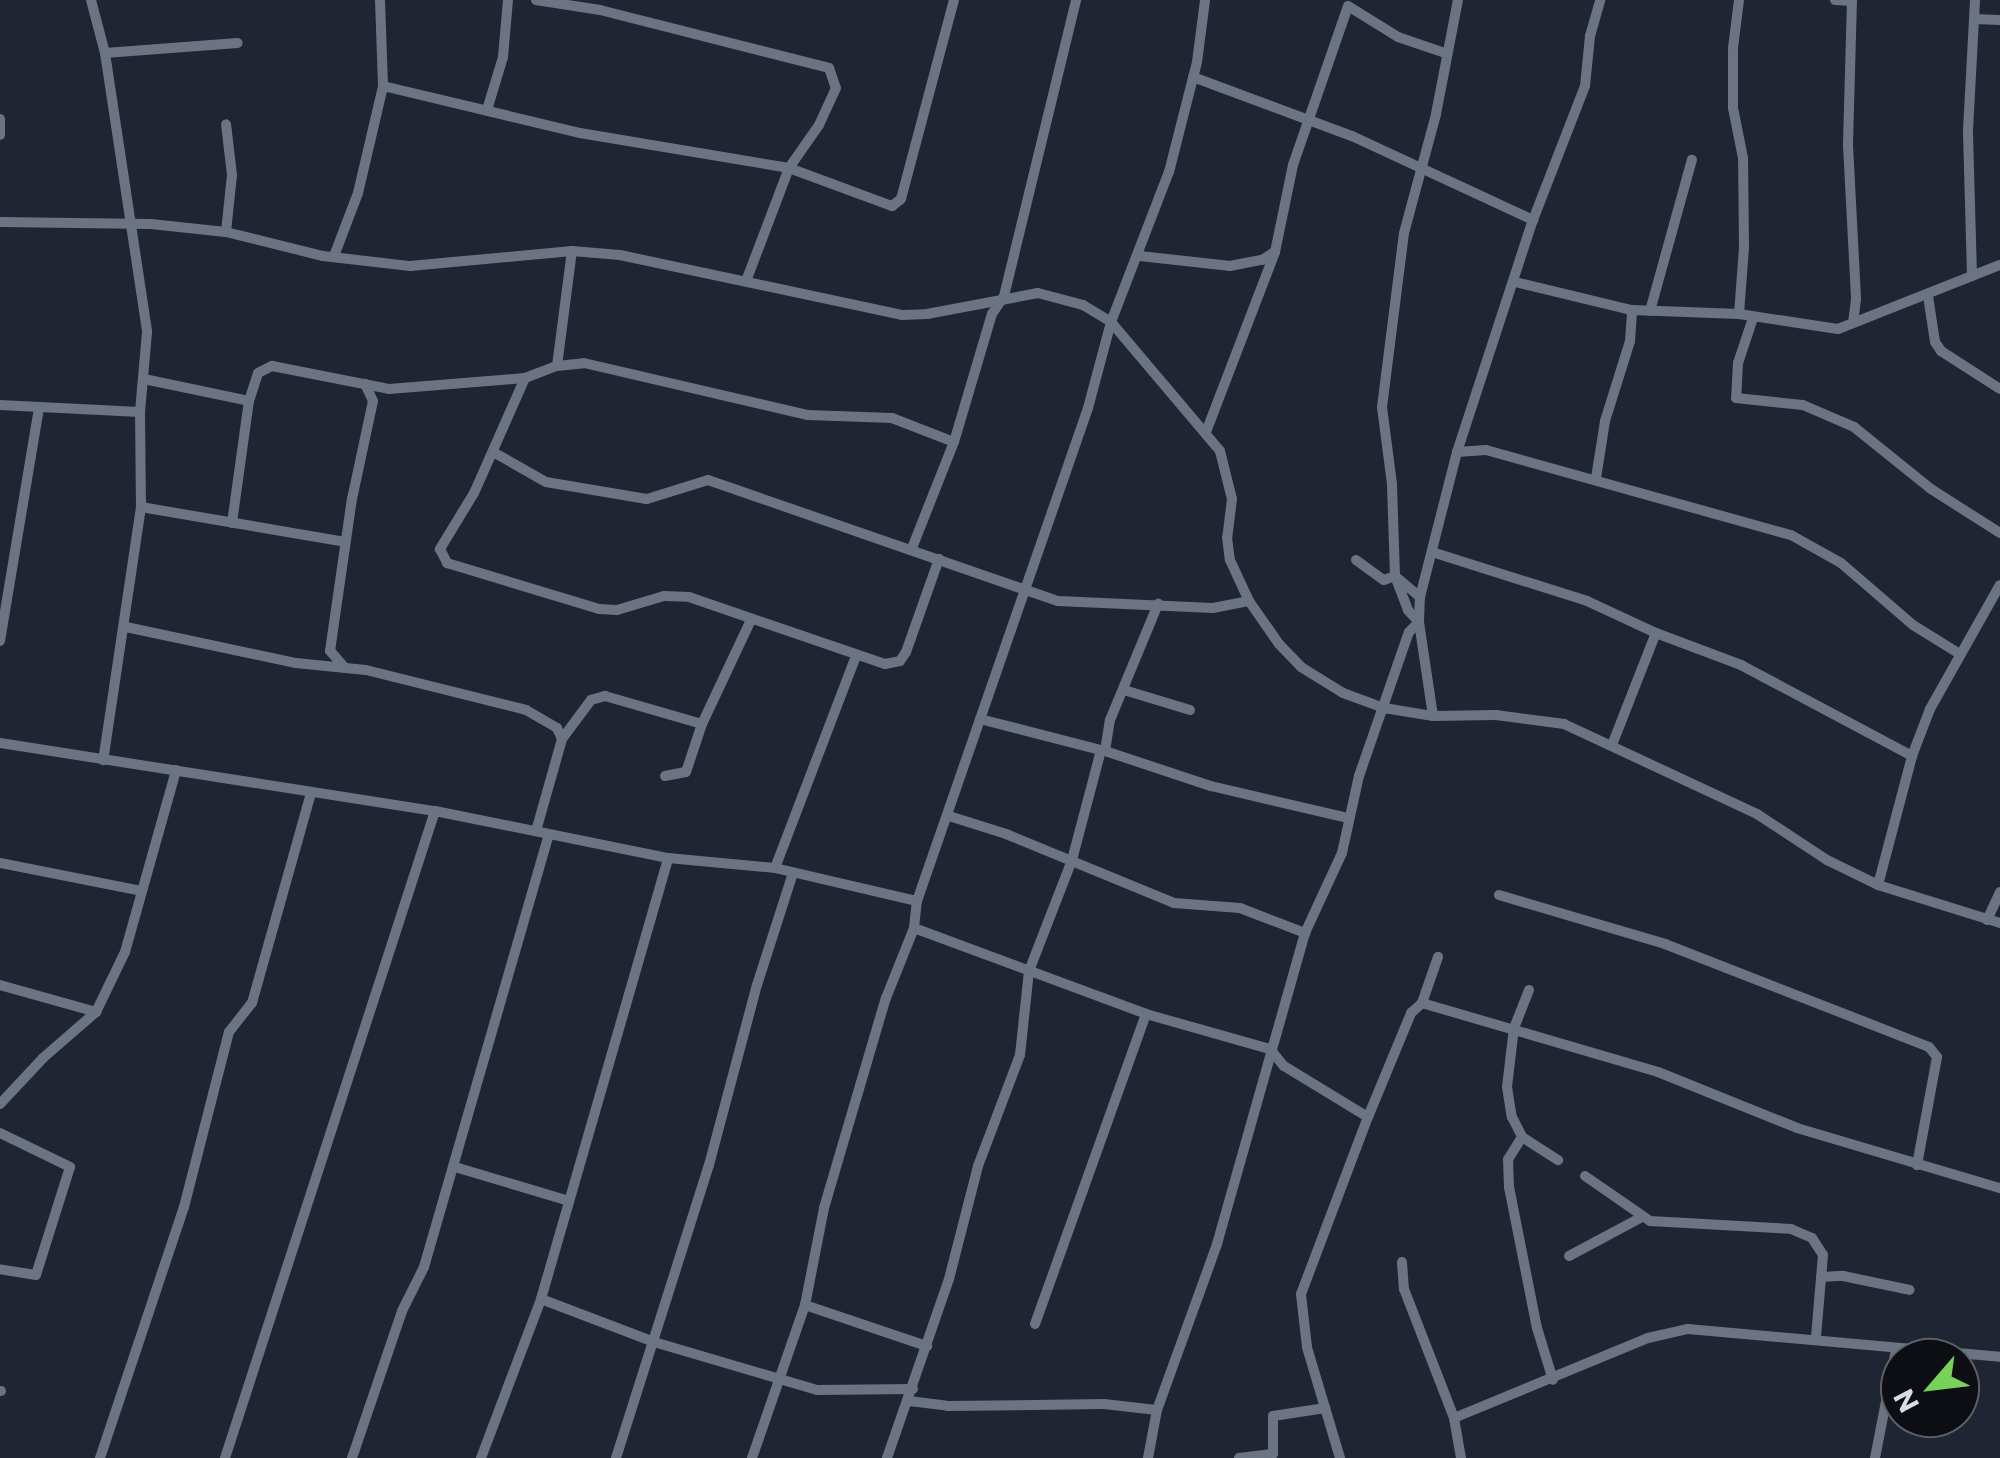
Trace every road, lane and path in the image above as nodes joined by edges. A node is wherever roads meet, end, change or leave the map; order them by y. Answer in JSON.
{"nodes":[{"id":1,"x":91,"y":0,"type":"edge"},
{"id":2,"x":380,"y":0,"type":"edge"},
{"id":3,"x":508,"y":0,"type":"edge"},
{"id":4,"x":536,"y":0,"type":"edge"},
{"id":5,"x":954,"y":0,"type":"edge"},
{"id":6,"x":1205,"y":0,"type":"edge"},
{"id":7,"x":1458,"y":0,"type":"edge"},
{"id":8,"x":1600,"y":0,"type":"edge"},
{"id":9,"x":1739,"y":0,"type":"edge"},
{"id":10,"x":1834,"y":0,"type":"edge"},
{"id":11,"x":1975,"y":0,"type":"edge"},
{"id":12,"x":1072,"y":1,"type":"edge"},
{"id":13,"x":1851,"y":1,"type":"edge"},
{"id":14,"x":1349,"y":3,"type":"edge"},
{"id":15,"x":1974,"y":18,"type":"junction"},
{"id":16,"x":2000,"y":20,"type":"edge"},
{"id":17,"x":238,"y":43,"type":"dead end"},
{"id":18,"x":105,"y":53,"type":"junction"},
{"id":19,"x":1445,"y":53,"type":"junction"},
{"id":20,"x":1193,"y":77,"type":"junction"},
{"id":21,"x":383,"y":86,"type":"junction"},
{"id":22,"x":487,"y":110,"type":"junction"},
{"id":23,"x":0,"y":119,"type":"edge"},
{"id":24,"x":1309,"y":120,"type":"junction"},
{"id":25,"x":226,"y":124,"type":"dead end"},
{"id":26,"x":0,"y":135,"type":"edge"},
{"id":27,"x":1692,"y":160,"type":"dead end"},
{"id":28,"x":789,"y":168,"type":"junction"},
{"id":29,"x":1421,"y":170,"type":"junction"},
{"id":30,"x":130,"y":211,"type":"junction"},
{"id":31,"x":1533,"y":220,"type":"junction"},
{"id":32,"x":0,"y":222,"type":"edge"},
{"id":33,"x":151,"y":224,"type":"junction"},
{"id":34,"x":132,"y":225,"type":"junction"},
{"id":35,"x":226,"y":232,"type":"junction"},
{"id":36,"x":572,"y":250,"type":"junction"},
{"id":37,"x":1275,"y":252,"type":"junction"},
{"id":38,"x":334,"y":256,"type":"junction"},
{"id":39,"x":1140,"y":256,"type":"junction"},
{"id":40,"x":1244,"y":265,"type":"junction"},
{"id":41,"x":2000,"y":265,"type":"edge"},
{"id":42,"x":1972,"y":276,"type":"junction"},
{"id":43,"x":746,"y":281,"type":"junction"},
{"id":44,"x":1514,"y":282,"type":"junction"},
{"id":45,"x":1259,"y":295,"type":"junction"},
{"id":46,"x":1004,"y":296,"type":"junction"},
{"id":47,"x":1928,"y":296,"type":"junction"},
{"id":48,"x":1632,"y":310,"type":"junction"},
{"id":49,"x":1650,"y":311,"type":"junction"},
{"id":50,"x":1738,"y":314,"type":"junction"},
{"id":51,"x":1753,"y":318,"type":"junction"},
{"id":52,"x":1111,"y":322,"type":"junction"},
{"id":53,"x":1853,"y":323,"type":"junction"},
{"id":54,"x":557,"y":366,"type":"junction"},
{"id":55,"x":144,"y":378,"type":"junction"},
{"id":56,"x":525,"y":378,"type":"junction"},
{"id":57,"x":365,"y":384,"type":"junction"},
{"id":58,"x":389,"y":388,"type":"junction"},
{"id":59,"x":2000,"y":389,"type":"edge"},
{"id":60,"x":249,"y":400,"type":"junction"},
{"id":61,"x":373,"y":401,"type":"junction"},
{"id":62,"x":0,"y":405,"type":"edge"},
{"id":63,"x":38,"y":408,"type":"junction"},
{"id":64,"x":140,"y":412,"type":"junction"},
{"id":65,"x":1206,"y":432,"type":"junction"},
{"id":66,"x":954,"y":442,"type":"junction"},
{"id":67,"x":493,"y":452,"type":"junction"},
{"id":68,"x":1457,"y":452,"type":"junction"},
{"id":69,"x":1596,"y":478,"type":"junction"},
{"id":70,"x":141,"y":507,"type":"junction"},
{"id":71,"x":232,"y":523,"type":"junction"},
{"id":72,"x":2000,"y":533,"type":"edge"},
{"id":73,"x":345,"y":542,"type":"junction"},
{"id":74,"x":912,"y":548,"type":"junction"},
{"id":75,"x":1432,"y":552,"type":"junction"},
{"id":76,"x":939,"y":559,"type":"junction"},
{"id":77,"x":1356,"y":560,"type":"dead end"},
{"id":78,"x":1395,"y":576,"type":"junction"},
{"id":79,"x":2000,"y":586,"type":"edge"},
{"id":80,"x":1025,"y":588,"type":"junction"},
{"id":81,"x":1420,"y":597,"type":"junction"},
{"id":82,"x":1249,"y":601,"type":"junction"},
{"id":83,"x":1158,"y":604,"type":"junction"},
{"id":84,"x":751,"y":620,"type":"junction"},
{"id":85,"x":1419,"y":622,"type":"junction"},
{"id":86,"x":126,"y":627,"type":"junction"},
{"id":87,"x":1656,"y":634,"type":"junction"},
{"id":88,"x":0,"y":640,"type":"edge"},
{"id":89,"x":330,"y":651,"type":"junction"},
{"id":90,"x":1960,"y":654,"type":"junction"},
{"id":91,"x":856,"y":656,"type":"junction"},
{"id":92,"x":318,"y":666,"type":"junction"},
{"id":93,"x":346,"y":669,"type":"junction"},
{"id":94,"x":1124,"y":690,"type":"junction"},
{"id":95,"x":1384,"y":708,"type":"junction"},
{"id":96,"x":1190,"y":710,"type":"dead end"},
{"id":97,"x":1432,"y":716,"type":"junction"},
{"id":98,"x":980,"y":719,"type":"junction"},
{"id":99,"x":1110,"y":720,"type":"junction"},
{"id":100,"x":702,"y":724,"type":"junction"},
{"id":101,"x":562,"y":739,"type":"junction"},
{"id":102,"x":0,"y":743,"type":"edge"},
{"id":103,"x":1612,"y":745,"type":"junction"},
{"id":104,"x":1086,"y":746,"type":"junction"},
{"id":105,"x":1103,"y":750,"type":"junction"},
{"id":106,"x":1912,"y":756,"type":"junction"},
{"id":107,"x":103,"y":760,"type":"junction"},
{"id":108,"x":176,"y":770,"type":"junction"},
{"id":109,"x":665,"y":776,"type":"dead end"},
{"id":110,"x":311,"y":793,"type":"junction"},
{"id":111,"x":435,"y":811,"type":"junction"},
{"id":112,"x":949,"y":816,"type":"junction"},
{"id":113,"x":1347,"y":818,"type":"junction"},
{"id":114,"x":536,"y":831,"type":"junction"},
{"id":115,"x":549,"y":836,"type":"junction"},
{"id":116,"x":668,"y":858,"type":"junction"},
{"id":117,"x":1072,"y":860,"type":"junction"},
{"id":118,"x":0,"y":863,"type":"edge"},
{"id":119,"x":775,"y":868,"type":"junction"},
{"id":120,"x":792,"y":876,"type":"junction"},
{"id":121,"x":1878,"y":886,"type":"junction"},
{"id":122,"x":141,"y":891,"type":"junction"},
{"id":123,"x":2000,"y":892,"type":"edge"},
{"id":124,"x":1498,"y":895,"type":"dead end"},
{"id":125,"x":917,"y":901,"type":"junction"},
{"id":126,"x":1988,"y":920,"type":"junction"},
{"id":127,"x":2000,"y":924,"type":"edge"},
{"id":128,"x":914,"y":928,"type":"junction"},
{"id":129,"x":1305,"y":933,"type":"junction"},
{"id":130,"x":1438,"y":957,"type":"dead end"},
{"id":131,"x":1028,"y":971,"type":"junction"},
{"id":132,"x":0,"y":986,"type":"edge"},
{"id":133,"x":1529,"y":990,"type":"dead end"},
{"id":134,"x":1422,"y":1003,"type":"junction"},
{"id":135,"x":96,"y":1012,"type":"junction"},
{"id":136,"x":1146,"y":1014,"type":"junction"},
{"id":137,"x":1514,"y":1028,"type":"junction"},
{"id":138,"x":1270,"y":1048,"type":"junction"},
{"id":139,"x":0,"y":1104,"type":"edge"},
{"id":140,"x":1368,"y":1117,"type":"junction"},
{"id":141,"x":0,"y":1133,"type":"edge"},
{"id":142,"x":1522,"y":1137,"type":"junction"},
{"id":143,"x":1558,"y":1160,"type":"dead end"},
{"id":144,"x":1917,"y":1165,"type":"junction"},
{"id":145,"x":455,"y":1167,"type":"junction"},
{"id":146,"x":1586,"y":1176,"type":"dead end"},
{"id":147,"x":2000,"y":1188,"type":"edge"},
{"id":148,"x":570,"y":1201,"type":"junction"},
{"id":149,"x":1642,"y":1218,"type":"junction"},
{"id":150,"x":1569,"y":1256,"type":"dead end"},
{"id":151,"x":1402,"y":1262,"type":"dead end"},
{"id":152,"x":0,"y":1269,"type":"edge"},
{"id":153,"x":1820,"y":1276,"type":"junction"},
{"id":154,"x":1910,"y":1290,"type":"dead end"},
{"id":155,"x":541,"y":1299,"type":"junction"},
{"id":156,"x":805,"y":1304,"type":"junction"},
{"id":157,"x":1035,"y":1324,"type":"dead end"},
{"id":158,"x":1816,"y":1337,"type":"junction"},
{"id":159,"x":654,"y":1342,"type":"junction"},
{"id":160,"x":927,"y":1346,"type":"junction"},
{"id":161,"x":1880,"y":1347,"type":"edge"},
{"id":162,"x":778,"y":1380,"type":"junction"},
{"id":163,"x":1553,"y":1380,"type":"junction"},
{"id":164,"x":911,"y":1395,"type":"junction"},
{"id":165,"x":1325,"y":1408,"type":"junction"},
{"id":166,"x":1157,"y":1410,"type":"junction"},
{"id":167,"x":1454,"y":1418,"type":"junction"},
{"id":168,"x":1880,"y":1432,"type":"edge"},
{"id":169,"x":1152,"y":1456,"type":"edge"},
{"id":170,"x":100,"y":1458,"type":"edge"},
{"id":171,"x":225,"y":1458,"type":"edge"},
{"id":172,"x":352,"y":1458,"type":"edge"},
{"id":173,"x":481,"y":1458,"type":"edge"},
{"id":174,"x":616,"y":1458,"type":"edge"},
{"id":175,"x":752,"y":1458,"type":"edge"},
{"id":176,"x":887,"y":1458,"type":"edge"},
{"id":177,"x":1240,"y":1458,"type":"edge"},
{"id":178,"x":1340,"y":1458,"type":"edge"},
{"id":179,"x":1462,"y":1458,"type":"edge"},
{"id":180,"x":1875,"y":1458,"type":"edge"}],
"edges":[{"from":1,"to":18,"type":"street"},
{"from":2,"to":21,"type":"street"},
{"from":3,"to":22,"type":"street"},
{"from":4,"to":28,"type":"street"},
{"from":5,"to":28,"type":"street"},
{"from":6,"to":20,"type":"street"},
{"from":7,"to":19,"type":"street"},
{"from":8,"to":31,"type":"street"},
{"from":9,"to":50,"type":"street"},
{"from":10,"to":13,"type":"street"},
{"from":11,"to":15,"type":"street"},
{"from":12,"to":46,"type":"street"},
{"from":13,"to":53,"type":"street"},
{"from":14,"to":19,"type":"street"},
{"from":14,"to":24,"type":"street"},
{"from":15,"to":16,"type":"street"},
{"from":15,"to":42,"type":"street"},
{"from":17,"to":18,"type":"street"},
{"from":18,"to":30,"type":"street"},
{"from":19,"to":29,"type":"street"},
{"from":20,"to":24,"type":"street"},
{"from":20,"to":39,"type":"street"},
{"from":21,"to":22,"type":"street"},
{"from":21,"to":38,"type":"street"},
{"from":22,"to":28,"type":"street"},
{"from":23,"to":26,"type":"street"},
{"from":24,"to":29,"type":"street"},
{"from":24,"to":37,"type":"street"},
{"from":25,"to":35,"type":"street"},
{"from":27,"to":49,"type":"street"},
{"from":28,"to":43,"type":"street"},
{"from":29,"to":31,"type":"street"},
{"from":29,"to":78,"type":"street"},
{"from":30,"to":33,"type":"street"},
{"from":30,"to":34,"type":"street"},
{"from":31,"to":44,"type":"street"},
{"from":32,"to":34,"type":"street"},
{"from":33,"to":34,"type":"street"},
{"from":33,"to":35,"type":"street"},
{"from":34,"to":55,"type":"street"},
{"from":35,"to":38,"type":"street"},
{"from":36,"to":38,"type":"street"},
{"from":36,"to":43,"type":"street"},
{"from":36,"to":54,"type":"street"},
{"from":37,"to":40,"type":"street"},
{"from":37,"to":45,"type":"street"},
{"from":39,"to":40,"type":"street"},
{"from":39,"to":52,"type":"street"},
{"from":40,"to":45,"type":"street"},
{"from":41,"to":42,"type":"street"},
{"from":42,"to":47,"type":"street"},
{"from":43,"to":46,"type":"street"},
{"from":44,"to":48,"type":"street"},
{"from":44,"to":68,"type":"street"},
{"from":45,"to":65,"type":"street"},
{"from":46,"to":52,"type":"street"},
{"from":46,"to":66,"type":"street"},
{"from":47,"to":53,"type":"street"},
{"from":47,"to":59,"type":"street"},
{"from":48,"to":49,"type":"street"},
{"from":48,"to":69,"type":"street"},
{"from":49,"to":50,"type":"street"},
{"from":50,"to":51,"type":"street"},
{"from":51,"to":53,"type":"street"},
{"from":51,"to":72,"type":"street"},
{"from":52,"to":65,"type":"street"},
{"from":52,"to":80,"type":"street"},
{"from":54,"to":56,"type":"street"},
{"from":54,"to":66,"type":"street"},
{"from":55,"to":60,"type":"street"},
{"from":55,"to":64,"type":"street"},
{"from":56,"to":58,"type":"street"},
{"from":56,"to":67,"type":"street"},
{"from":57,"to":58,"type":"street"},
{"from":57,"to":60,"type":"street"},
{"from":57,"to":61,"type":"street"},
{"from":58,"to":61,"type":"street"},
{"from":60,"to":71,"type":"street"},
{"from":61,"to":73,"type":"street"},
{"from":62,"to":63,"type":"street"},
{"from":63,"to":64,"type":"street"},
{"from":63,"to":88,"type":"street"},
{"from":64,"to":70,"type":"street"},
{"from":65,"to":82,"type":"street"},
{"from":66,"to":74,"type":"street"},
{"from":67,"to":74,"type":"street"},
{"from":67,"to":84,"type":"street"},
{"from":68,"to":69,"type":"street"},
{"from":68,"to":75,"type":"street"},
{"from":69,"to":90,"type":"street"},
{"from":70,"to":71,"type":"street"},
{"from":70,"to":86,"type":"street"},
{"from":71,"to":73,"type":"street"},
{"from":73,"to":89,"type":"street"},
{"from":74,"to":76,"type":"street"},
{"from":75,"to":81,"type":"street"},
{"from":75,"to":87,"type":"street"},
{"from":76,"to":80,"type":"street"},
{"from":76,"to":91,"type":"street"},
{"from":77,"to":78,"type":"street"},
{"from":78,"to":81,"type":"street"},
{"from":78,"to":85,"type":"street"},
{"from":79,"to":90,"type":"street"},
{"from":80,"to":83,"type":"street"},
{"from":80,"to":98,"type":"street"},
{"from":81,"to":85,"type":"street"},
{"from":82,"to":83,"type":"street"},
{"from":82,"to":95,"type":"street"},
{"from":83,"to":94,"type":"street"},
{"from":84,"to":91,"type":"street"},
{"from":84,"to":100,"type":"street"},
{"from":85,"to":95,"type":"street"},
{"from":85,"to":97,"type":"street"},
{"from":86,"to":92,"type":"street"},
{"from":86,"to":107,"type":"street"},
{"from":87,"to":103,"type":"street"},
{"from":87,"to":106,"type":"street"},
{"from":89,"to":92,"type":"street"},
{"from":89,"to":93,"type":"street"},
{"from":90,"to":106,"type":"street"},
{"from":91,"to":119,"type":"street"},
{"from":92,"to":93,"type":"street"},
{"from":93,"to":101,"type":"street"},
{"from":94,"to":96,"type":"street"},
{"from":94,"to":99,"type":"street"},
{"from":95,"to":97,"type":"street"},
{"from":95,"to":113,"type":"street"},
{"from":97,"to":103,"type":"street"},
{"from":98,"to":104,"type":"street"},
{"from":98,"to":112,"type":"street"},
{"from":99,"to":104,"type":"street"},
{"from":99,"to":105,"type":"street"},
{"from":100,"to":101,"type":"street"},
{"from":100,"to":109,"type":"street"},
{"from":101,"to":114,"type":"street"},
{"from":102,"to":107,"type":"street"},
{"from":103,"to":121,"type":"street"},
{"from":104,"to":105,"type":"street"},
{"from":105,"to":113,"type":"street"},
{"from":105,"to":117,"type":"street"},
{"from":106,"to":121,"type":"street"},
{"from":107,"to":108,"type":"street"},
{"from":108,"to":110,"type":"street"},
{"from":108,"to":122,"type":"street"},
{"from":110,"to":111,"type":"street"},
{"from":110,"to":170,"type":"street"},
{"from":111,"to":114,"type":"street"},
{"from":111,"to":171,"type":"street"},
{"from":112,"to":117,"type":"street"},
{"from":112,"to":125,"type":"street"},
{"from":113,"to":129,"type":"street"},
{"from":114,"to":115,"type":"street"},
{"from":115,"to":116,"type":"street"},
{"from":115,"to":145,"type":"street"},
{"from":116,"to":119,"type":"street"},
{"from":116,"to":148,"type":"street"},
{"from":117,"to":129,"type":"street"},
{"from":117,"to":131,"type":"street"},
{"from":118,"to":122,"type":"street"},
{"from":119,"to":120,"type":"street"},
{"from":120,"to":125,"type":"street"},
{"from":120,"to":159,"type":"street"},
{"from":121,"to":126,"type":"street"},
{"from":122,"to":135,"type":"street"},
{"from":123,"to":126,"type":"street"},
{"from":124,"to":144,"type":"street"},
{"from":125,"to":128,"type":"street"},
{"from":126,"to":127,"type":"street"},
{"from":128,"to":131,"type":"street"},
{"from":128,"to":156,"type":"street"},
{"from":129,"to":138,"type":"street"},
{"from":130,"to":134,"type":"street"},
{"from":131,"to":136,"type":"street"},
{"from":131,"to":160,"type":"street"},
{"from":132,"to":135,"type":"street"},
{"from":133,"to":137,"type":"street"},
{"from":134,"to":137,"type":"street"},
{"from":134,"to":140,"type":"street"},
{"from":135,"to":139,"type":"street"},
{"from":136,"to":138,"type":"street"},
{"from":136,"to":157,"type":"street"},
{"from":137,"to":142,"type":"street"},
{"from":137,"to":144,"type":"street"},
{"from":138,"to":140,"type":"street"},
{"from":138,"to":166,"type":"street"},
{"from":140,"to":165,"type":"street"},
{"from":141,"to":152,"type":"street"},
{"from":142,"to":143,"type":"street"},
{"from":142,"to":163,"type":"street"},
{"from":144,"to":147,"type":"street"},
{"from":145,"to":148,"type":"street"},
{"from":145,"to":172,"type":"street"},
{"from":146,"to":149,"type":"street"},
{"from":148,"to":155,"type":"street"},
{"from":149,"to":150,"type":"street"},
{"from":149,"to":153,"type":"street"},
{"from":151,"to":167,"type":"street"},
{"from":153,"to":154,"type":"street"},
{"from":153,"to":158,"type":"street"},
{"from":155,"to":159,"type":"street"},
{"from":155,"to":173,"type":"street"},
{"from":156,"to":160,"type":"street"},
{"from":156,"to":162,"type":"street"},
{"from":158,"to":161,"type":"street"},
{"from":158,"to":163,"type":"street"},
{"from":159,"to":162,"type":"street"},
{"from":159,"to":174,"type":"street"},
{"from":160,"to":164,"type":"street"},
{"from":162,"to":164,"type":"street"},
{"from":162,"to":175,"type":"street"},
{"from":163,"to":167,"type":"street"},
{"from":164,"to":166,"type":"street"},
{"from":164,"to":176,"type":"street"},
{"from":165,"to":177,"type":"street"},
{"from":165,"to":178,"type":"street"},
{"from":166,"to":169,"type":"street"},
{"from":167,"to":179,"type":"street"},
{"from":168,"to":180,"type":"street"}]}
